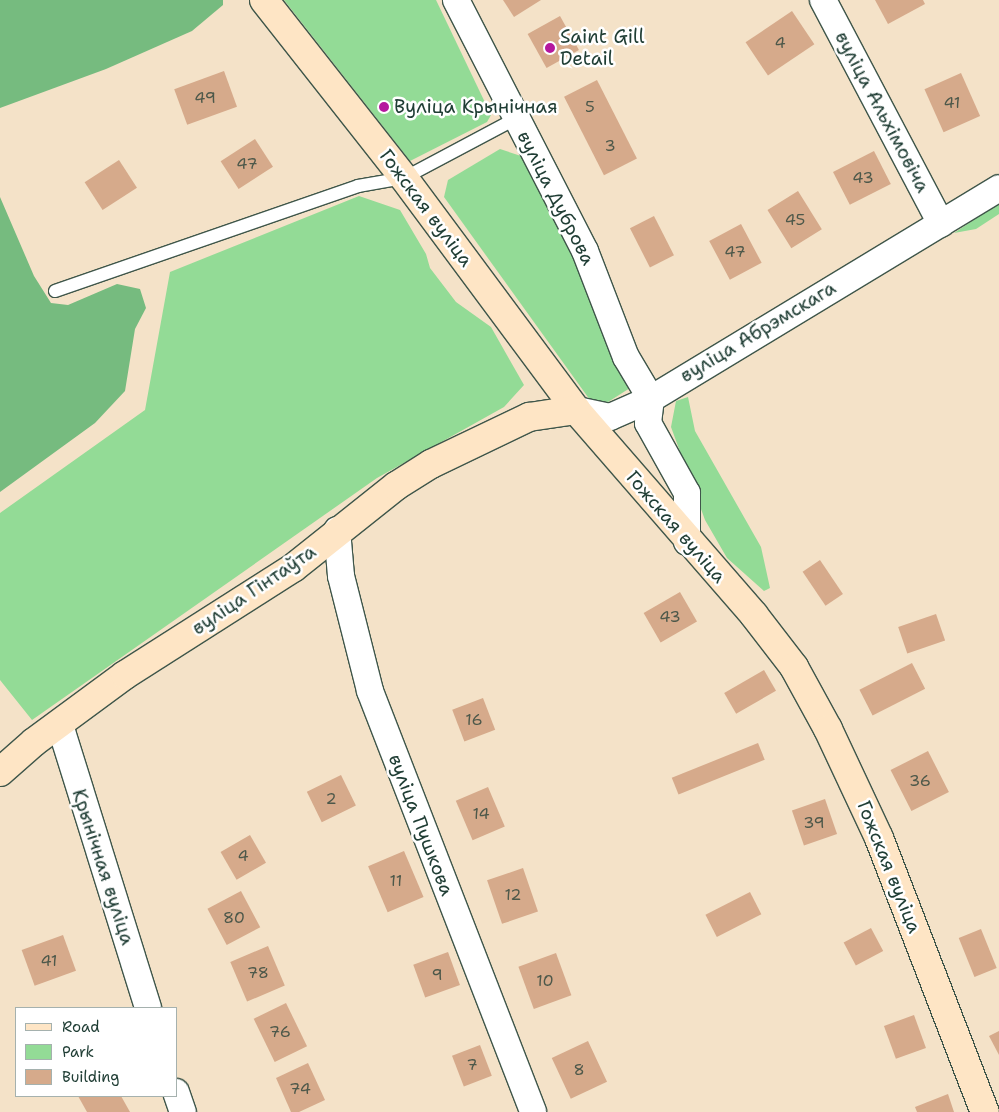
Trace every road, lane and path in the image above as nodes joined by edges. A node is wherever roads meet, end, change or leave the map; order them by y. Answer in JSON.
{"nodes":[{"id":1,"x":264,"y":0,"type":"edge"},
{"id":2,"x":456,"y":0,"type":"edge"},
{"id":3,"x":823,"y":0,"type":"edge"},
{"id":4,"x":515,"y":119,"type":"junction"},
{"id":5,"x":404,"y":178,"type":"junction"},
{"id":6,"x":999,"y":188,"type":"edge"},
{"id":7,"x":941,"y":224,"type":"junction"},
{"id":8,"x":55,"y":291,"type":"dead end"},
{"id":9,"x":651,"y":398,"type":"junction"},
{"id":10,"x":576,"y":410,"type":"junction"},
{"id":11,"x":337,"y":530,"type":"junction"},
{"id":12,"x":687,"y":542,"type":"junction"},
{"id":13,"x":60,"y":725,"type":"junction"},
{"id":14,"x":0,"y":772,"type":"edge"},
{"id":15,"x":148,"y":1007,"type":"edge"},
{"id":16,"x":178,"y":1097,"type":"edge"},
{"id":17,"x":183,"y":1112,"type":"edge"},
{"id":18,"x":533,"y":1112,"type":"edge"},
{"id":19,"x":986,"y":1112,"type":"edge"}],
"edges":[{"from":1,"to":5,"type":"street","name":"Гожская вуліца"},
{"from":2,"to":4,"type":"street","name":"вуліца Дуброва"},
{"from":3,"to":7,"type":"street","name":"вуліца Альхімовіча"},
{"from":4,"to":5,"type":"lane"},
{"from":4,"to":9,"type":"street","name":"вуліца Дуброва"},
{"from":5,"to":8,"type":"lane"},
{"from":5,"to":10,"type":"street","name":"Гожская вуліца"},
{"from":6,"to":7,"type":"street","name":"вуліца Абрэмскага"},
{"from":7,"to":9,"type":"street","name":"вуліца Абрэмскага"},
{"from":9,"to":10,"type":"street","name":"вуліца Абрэмскага"},
{"from":9,"to":12,"type":"street"},
{"from":10,"to":11,"type":"street","name":"вуліца Гінтаўта"},
{"from":10,"to":12,"type":"street","name":"Гожская вуліца"},
{"from":11,"to":13,"type":"street","name":"вуліца Гінтаўта"},
{"from":11,"to":18,"type":"street","name":"вуліца Пушкова"},
{"from":12,"to":19,"type":"street","name":"Гожская вуліца"},
{"from":13,"to":14,"type":"street","name":"вуліца Гінтаўта"},
{"from":13,"to":15,"type":"street","name":"Крынічная вуліца"},
{"from":16,"to":17,"type":"street"}]}
